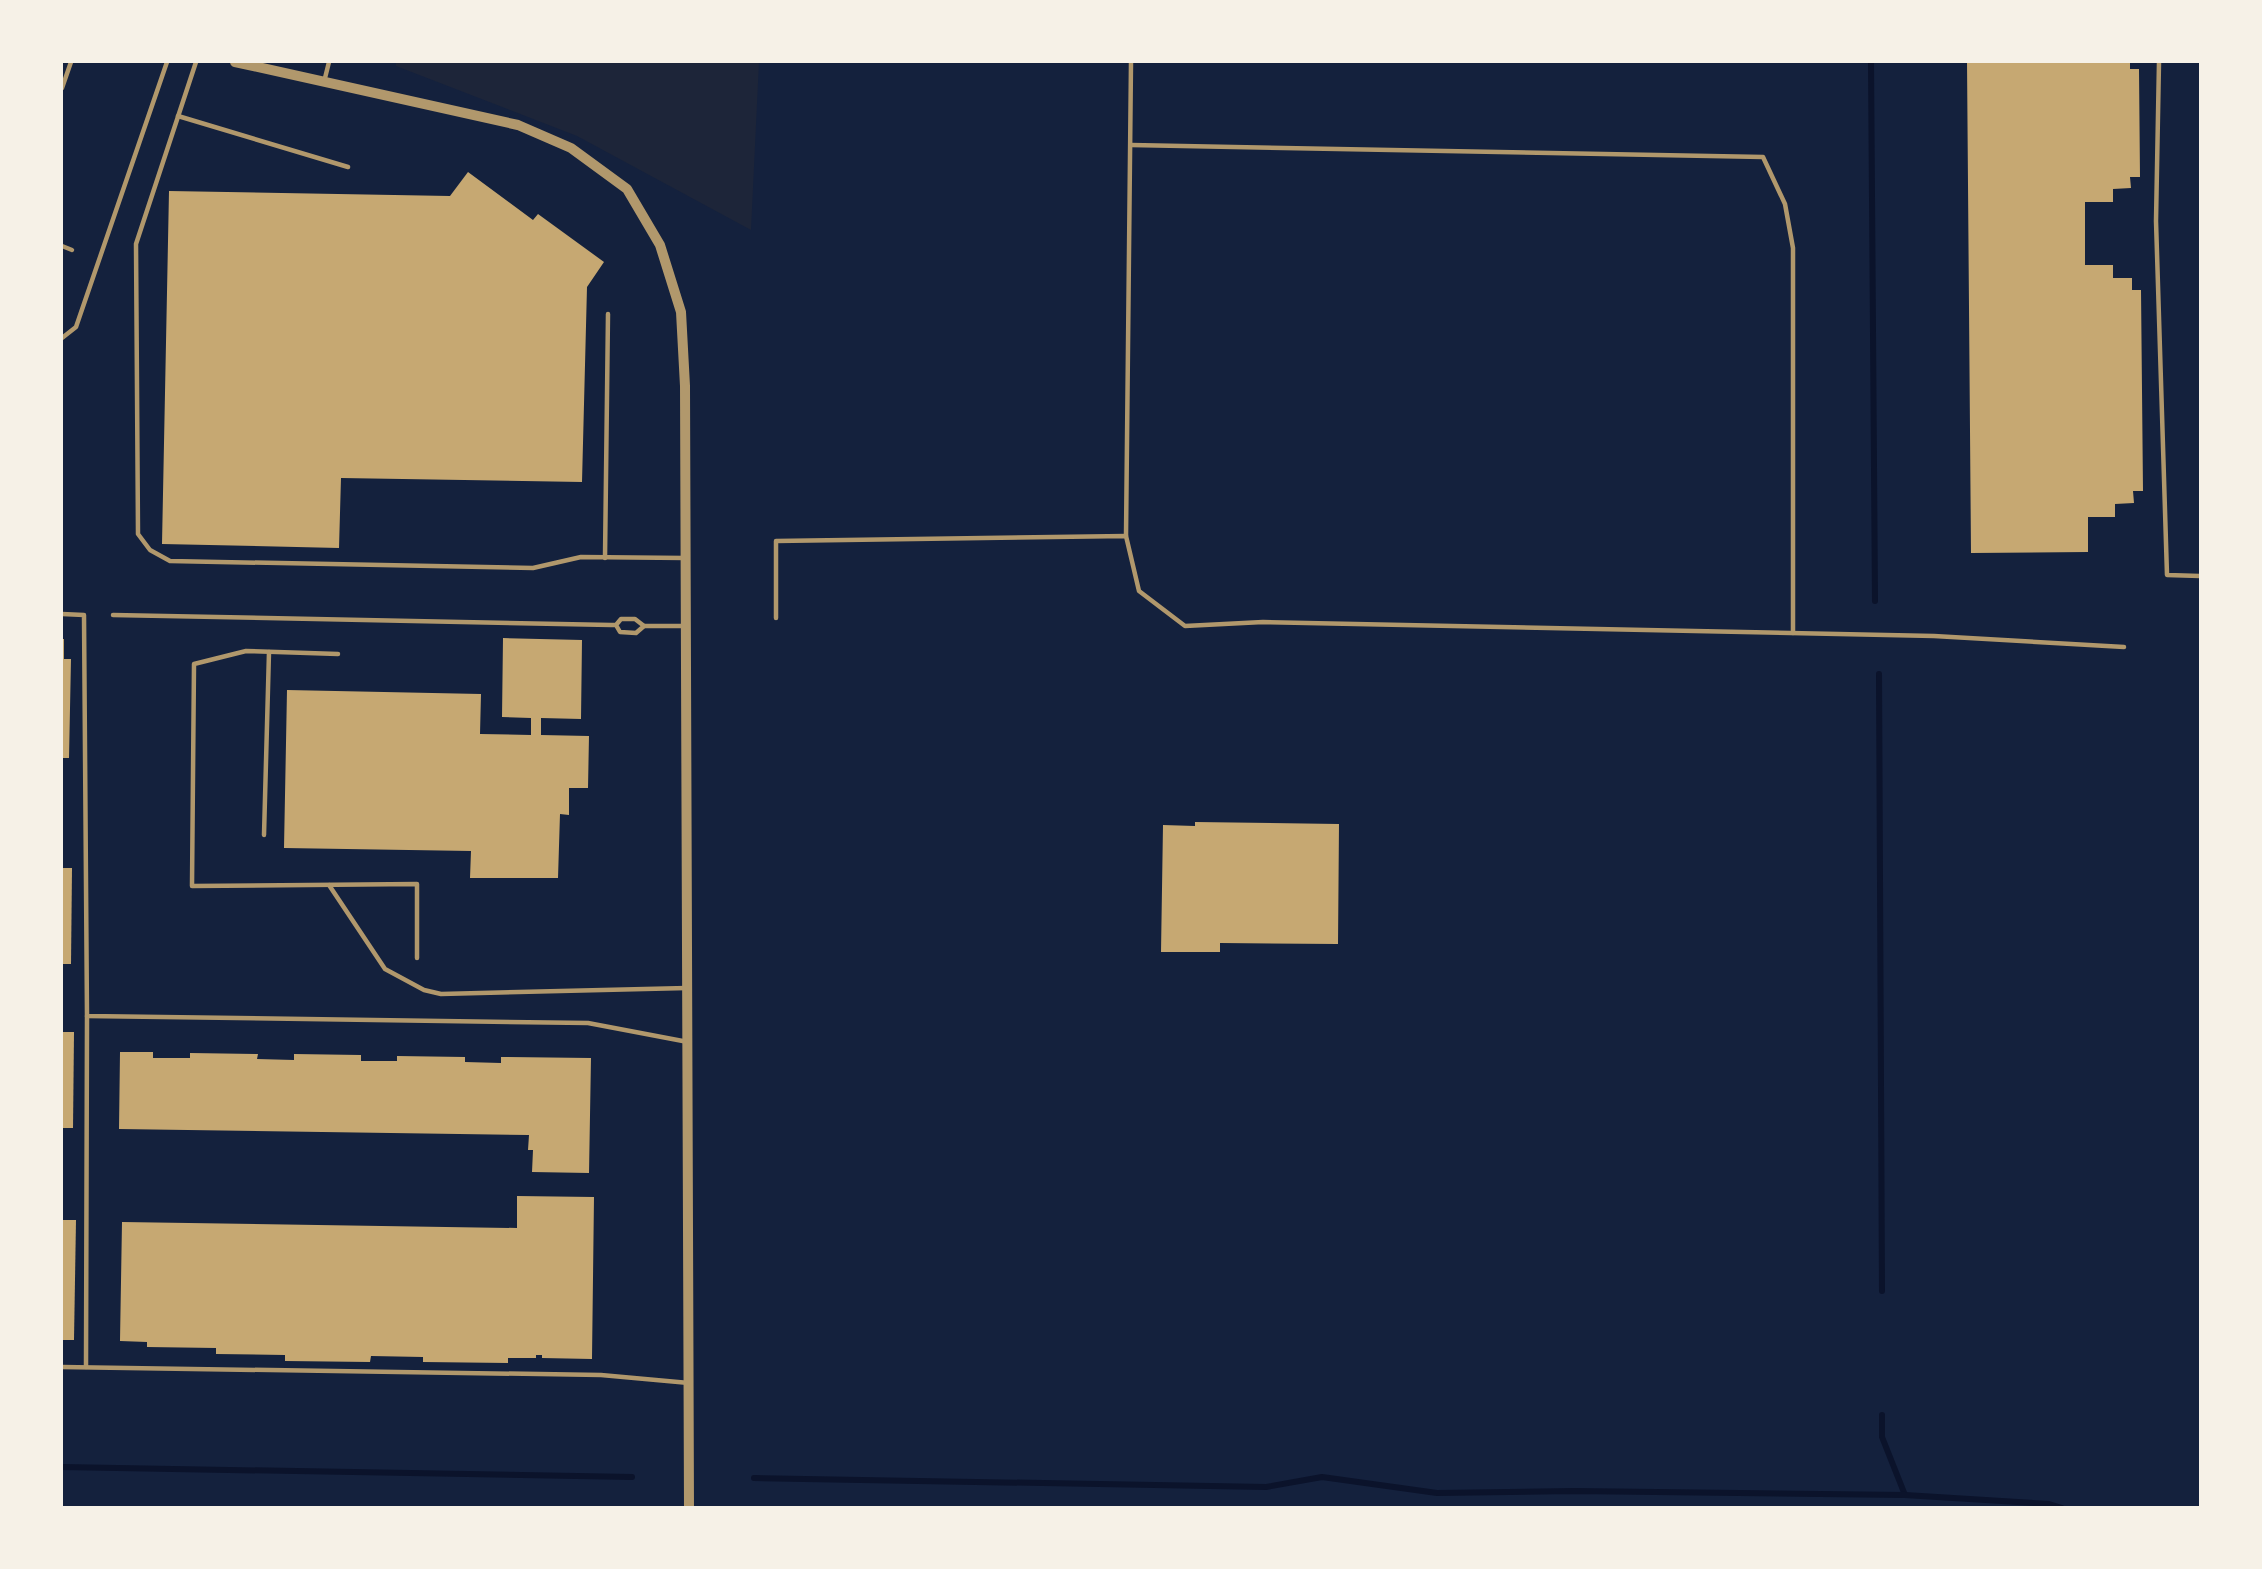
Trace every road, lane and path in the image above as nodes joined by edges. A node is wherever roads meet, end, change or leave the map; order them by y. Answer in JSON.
{"nodes":[{"id":1,"x":71,"y":62,"type":"edge"},
{"id":2,"x":167,"y":62,"type":"edge"},
{"id":3,"x":196,"y":62,"type":"edge"},
{"id":4,"x":235,"y":62,"type":"edge"},
{"id":5,"x":329,"y":62,"type":"edge"},
{"id":6,"x":1131,"y":62,"type":"edge"},
{"id":7,"x":2159,"y":62,"type":"edge"},
{"id":8,"x":324,"y":81,"type":"junction"},
{"id":9,"x":62,"y":84,"type":"edge"},
{"id":10,"x":178,"y":116,"type":"junction"},
{"id":11,"x":1131,"y":145,"type":"junction"},
{"id":12,"x":348,"y":167,"type":"dead end"},
{"id":13,"x":62,"y":246,"type":"edge"},
{"id":14,"x":72,"y":250,"type":"dead end"},
{"id":15,"x":608,"y":314,"type":"dead end"},
{"id":16,"x":62,"y":338,"type":"edge"},
{"id":17,"x":1126,"y":536,"type":"junction"},
{"id":18,"x":606,"y":558,"type":"junction"},
{"id":19,"x":686,"y":558,"type":"junction"},
{"id":20,"x":2200,"y":576,"type":"edge"},
{"id":21,"x":62,"y":615,"type":"edge"},
{"id":22,"x":113,"y":615,"type":"dead end"},
{"id":23,"x":776,"y":618,"type":"dead end"},
{"id":24,"x":616,"y":625,"type":"junction"},
{"id":25,"x":644,"y":626,"type":"junction"},
{"id":26,"x":686,"y":626,"type":"junction"},
{"id":27,"x":1793,"y":633,"type":"junction"},
{"id":28,"x":2124,"y":647,"type":"dead end"},
{"id":29,"x":269,"y":652,"type":"junction"},
{"id":30,"x":338,"y":654,"type":"dead end"},
{"id":31,"x":264,"y":836,"type":"dead end"},
{"id":32,"x":329,"y":885,"type":"junction"},
{"id":33,"x":417,"y":958,"type":"dead end"},
{"id":34,"x":687,"y":988,"type":"junction"},
{"id":35,"x":87,"y":1016,"type":"junction"},
{"id":36,"x":688,"y":1042,"type":"junction"},
{"id":37,"x":62,"y":1367,"type":"edge"},
{"id":38,"x":86,"y":1367,"type":"junction"},
{"id":39,"x":689,"y":1383,"type":"junction"},
{"id":40,"x":689,"y":1508,"type":"edge"}],
"edges":[{"from":1,"to":9,"type":"lane"},
{"from":2,"to":16,"type":"lane"},
{"from":3,"to":10,"type":"lane"},
{"from":4,"to":8,"type":"street"},
{"from":5,"to":8,"type":"lane"},
{"from":6,"to":11,"type":"lane"},
{"from":7,"to":20,"type":"lane"},
{"from":8,"to":19,"type":"street"},
{"from":10,"to":12,"type":"lane"},
{"from":10,"to":18,"type":"lane"},
{"from":11,"to":17,"type":"lane"},
{"from":11,"to":27,"type":"lane"},
{"from":13,"to":14,"type":"lane"},
{"from":15,"to":18,"type":"lane"},
{"from":17,"to":23,"type":"lane"},
{"from":17,"to":27,"type":"lane"},
{"from":18,"to":19,"type":"lane"},
{"from":19,"to":26,"type":"street"},
{"from":21,"to":35,"type":"lane"},
{"from":22,"to":24,"type":"lane"},
{"from":24,"to":25,"type":"lane"},
{"from":24,"to":25,"type":"lane"},
{"from":25,"to":26,"type":"lane"},
{"from":26,"to":34,"type":"street"},
{"from":27,"to":28,"type":"lane"},
{"from":29,"to":30,"type":"lane"},
{"from":29,"to":31,"type":"lane"},
{"from":29,"to":32,"type":"lane"},
{"from":32,"to":33,"type":"lane"},
{"from":32,"to":34,"type":"lane"},
{"from":34,"to":36,"type":"street"},
{"from":35,"to":36,"type":"lane"},
{"from":35,"to":38,"type":"lane"},
{"from":36,"to":39,"type":"street"},
{"from":37,"to":38,"type":"lane"},
{"from":38,"to":39,"type":"lane"},
{"from":39,"to":40,"type":"street"}]}
